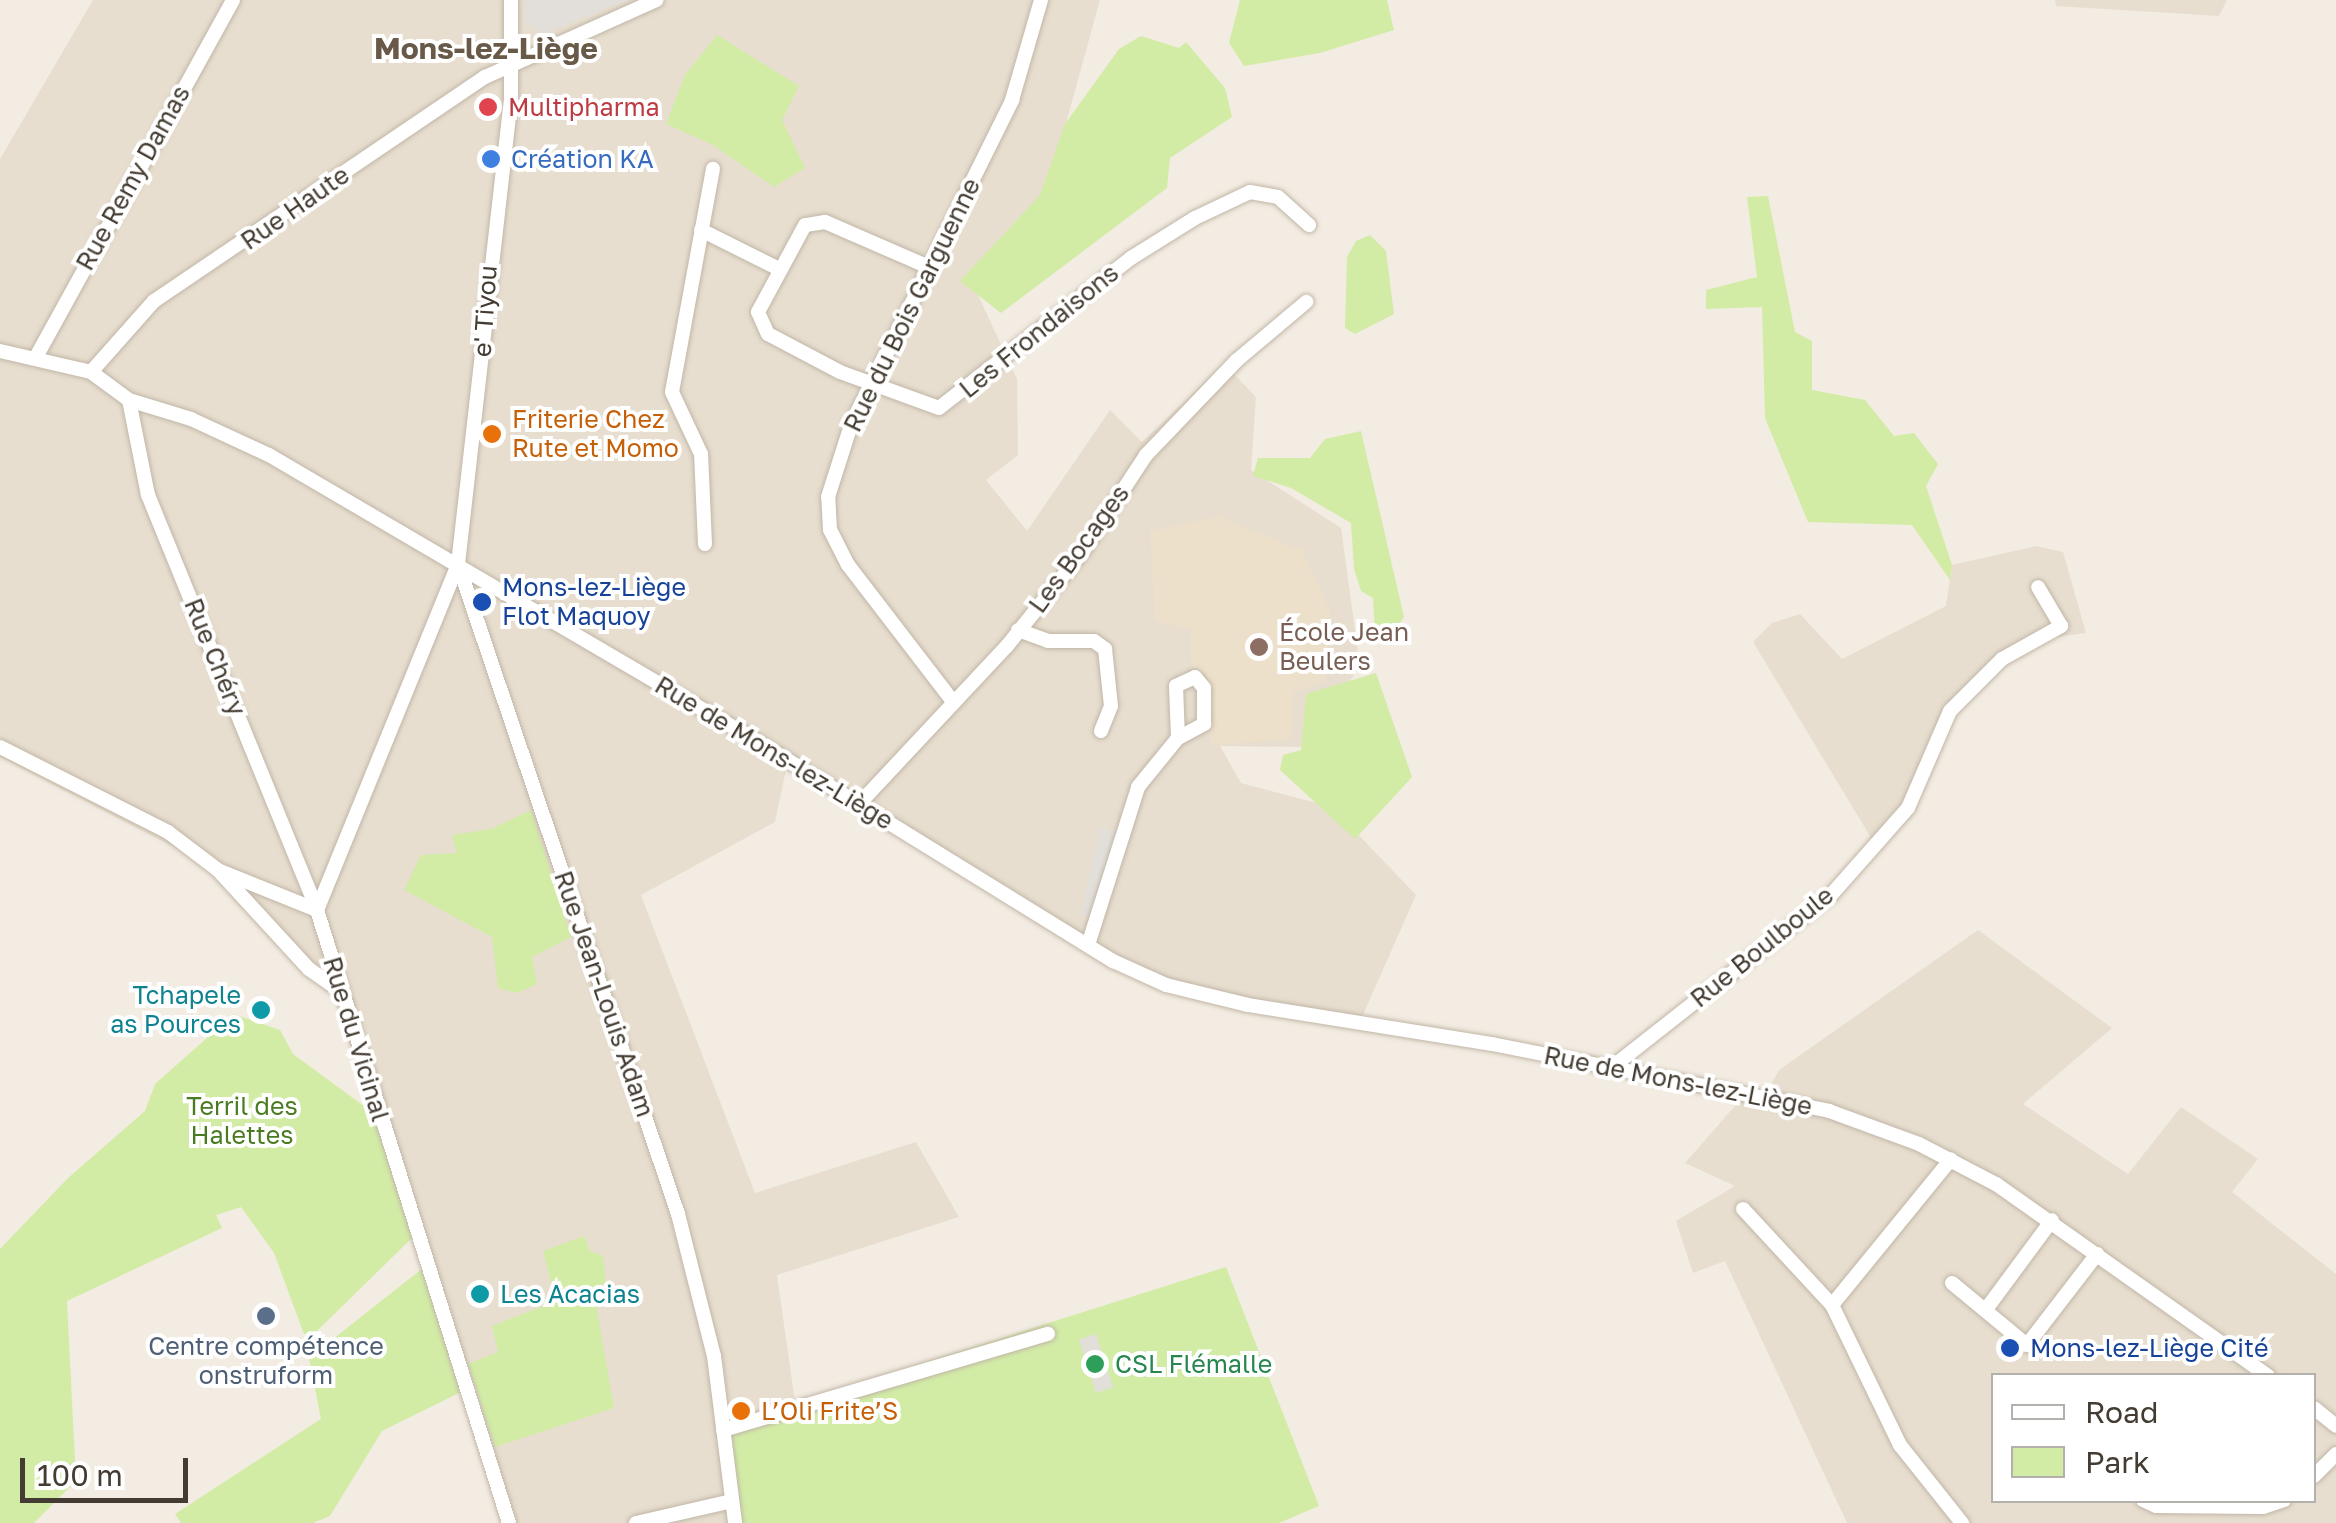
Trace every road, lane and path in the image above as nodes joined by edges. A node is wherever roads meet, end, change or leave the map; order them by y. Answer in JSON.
{"nodes":[{"id":1,"x":233,"y":0,"type":"edge"},
{"id":2,"x":511,"y":0,"type":"edge"},
{"id":3,"x":656,"y":0,"type":"edge"},
{"id":4,"x":1041,"y":0,"type":"edge"},
{"id":5,"x":514,"y":59,"type":"junction"},
{"id":6,"x":713,"y":169,"type":"dead end"},
{"id":7,"x":1309,"y":225,"type":"dead end"},
{"id":8,"x":702,"y":230,"type":"junction"},
{"id":9,"x":931,"y":268,"type":"junction"},
{"id":10,"x":781,"y":270,"type":"junction"},
{"id":11,"x":1306,"y":302,"type":"dead end"},
{"id":12,"x":0,"y":350,"type":"edge"},
{"id":13,"x":36,"y":357,"type":"junction"},
{"id":14,"x":90,"y":372,"type":"junction"},
{"id":15,"x":872,"y":385,"type":"junction"},
{"id":16,"x":128,"y":400,"type":"junction"},
{"id":17,"x":705,"y":544,"type":"dead end"},
{"id":18,"x":458,"y":564,"type":"junction"},
{"id":19,"x":2038,"y":587,"type":"dead end"},
{"id":20,"x":1018,"y":630,"type":"junction"},
{"id":21,"x":951,"y":699,"type":"junction"},
{"id":22,"x":1101,"y":731,"type":"dead end"},
{"id":23,"x":1178,"y":738,"type":"dead end"},
{"id":24,"x":0,"y":747,"type":"edge"},
{"id":25,"x":859,"y":804,"type":"junction"},
{"id":26,"x":218,"y":870,"type":"junction"},
{"id":27,"x":317,"y":910,"type":"junction"},
{"id":28,"x":1088,"y":945,"type":"junction"},
{"id":29,"x":339,"y":990,"type":"junction"},
{"id":30,"x":1612,"y":1068,"type":"junction"},
{"id":31,"x":1951,"y":1159,"type":"junction"},
{"id":32,"x":1744,"y":1210,"type":"dead end"},
{"id":33,"x":2052,"y":1220,"type":"junction"},
{"id":34,"x":2097,"y":1254,"type":"junction"},
{"id":35,"x":1952,"y":1283,"type":"dead end"},
{"id":36,"x":1832,"y":1305,"type":"junction"},
{"id":37,"x":1988,"y":1308,"type":"junction"},
{"id":38,"x":1048,"y":1334,"type":"dead end"},
{"id":39,"x":2264,"y":1373,"type":"edge"},
{"id":40,"x":2316,"y":1410,"type":"edge"},
{"id":41,"x":2336,"y":1426,"type":"edge"},
{"id":42,"x":723,"y":1430,"type":"junction"},
{"id":43,"x":2336,"y":1454,"type":"edge"},
{"id":44,"x":2316,"y":1474,"type":"edge"},
{"id":45,"x":732,"y":1501,"type":"junction"},
{"id":46,"x":2150,"y":1503,"type":"edge"},
{"id":47,"x":2275,"y":1503,"type":"edge"},
{"id":48,"x":509,"y":1523,"type":"edge"},
{"id":49,"x":636,"y":1523,"type":"edge"},
{"id":50,"x":735,"y":1523,"type":"edge"},
{"id":51,"x":1962,"y":1523,"type":"edge"}],
"edges":[{"from":1,"to":13,"type":"street","name":"Rue Remy Damas"},
{"from":2,"to":5,"type":"street","name":"e' Tiyou"},
{"from":3,"to":5,"type":"street","name":"Rue Haute"},
{"from":4,"to":9,"type":"street","name":"Rue du Bois Garguenne"},
{"from":5,"to":14,"type":"street","name":"Rue Haute"},
{"from":5,"to":18,"type":"street","name":"e' Tiyou"},
{"from":6,"to":8,"type":"street"},
{"from":7,"to":15,"type":"street","name":"Les Frondaisons"},
{"from":8,"to":10,"type":"street"},
{"from":8,"to":17,"type":"street"},
{"from":9,"to":10,"type":"street","name":"Les Frondaisons"},
{"from":9,"to":15,"type":"street","name":"Rue du Bois Garguenne"},
{"from":10,"to":15,"type":"street","name":"Les Frondaisons"},
{"from":11,"to":20,"type":"street","name":"Les Bocages"},
{"from":12,"to":13,"type":"street"},
{"from":13,"to":14,"type":"street"},
{"from":14,"to":16,"type":"street"},
{"from":15,"to":21,"type":"street","name":"Rue du Bois Garguenne"},
{"from":16,"to":18,"type":"street","name":"Rue de Mons-lez-Liège"},
{"from":16,"to":27,"type":"street","name":"Rue Chéry"},
{"from":18,"to":25,"type":"street","name":"Rue de Mons-lez-Liège"},
{"from":18,"to":27,"type":"street"},
{"from":18,"to":42,"type":"street","name":"Rue Jean-Louis Adam"},
{"from":19,"to":30,"type":"street","name":"Rue Boulboule"},
{"from":20,"to":21,"type":"street","name":"Les Bocages"},
{"from":20,"to":22,"type":"street"},
{"from":21,"to":25,"type":"street","name":"Les Bocages"},
{"from":23,"to":28,"type":"street"},
{"from":24,"to":26,"type":"street"},
{"from":25,"to":28,"type":"street","name":"Rue de Mons-lez-Liège"},
{"from":26,"to":27,"type":"street"},
{"from":26,"to":29,"type":"street"},
{"from":27,"to":29,"type":"street","name":"Rue du Vicinal"},
{"from":28,"to":30,"type":"street","name":"Rue de Mons-lez-Liège"},
{"from":29,"to":48,"type":"street","name":"Rue du Vicinal"},
{"from":30,"to":31,"type":"street","name":"Rue de Mons-lez-Liège"},
{"from":31,"to":33,"type":"street","name":"Rue de Mons-lez-Liège"},
{"from":31,"to":36,"type":"street"},
{"from":32,"to":36,"type":"street"},
{"from":33,"to":34,"type":"street","name":"Rue de Mons-lez-Liège"},
{"from":33,"to":37,"type":"street"},
{"from":34,"to":37,"type":"street"},
{"from":34,"to":39,"type":"street","name":"Rue de Mons-lez-Liège"},
{"from":35,"to":37,"type":"street"},
{"from":36,"to":51,"type":"street"},
{"from":38,"to":42,"type":"street"},
{"from":40,"to":41,"type":"street"},
{"from":42,"to":45,"type":"street","name":"Rue Jean-Louis Adam"},
{"from":43,"to":44,"type":"street"},
{"from":45,"to":49,"type":"street"},
{"from":45,"to":50,"type":"street","name":"Rue Jean-Louis Adam"},
{"from":46,"to":47,"type":"street"}]}
